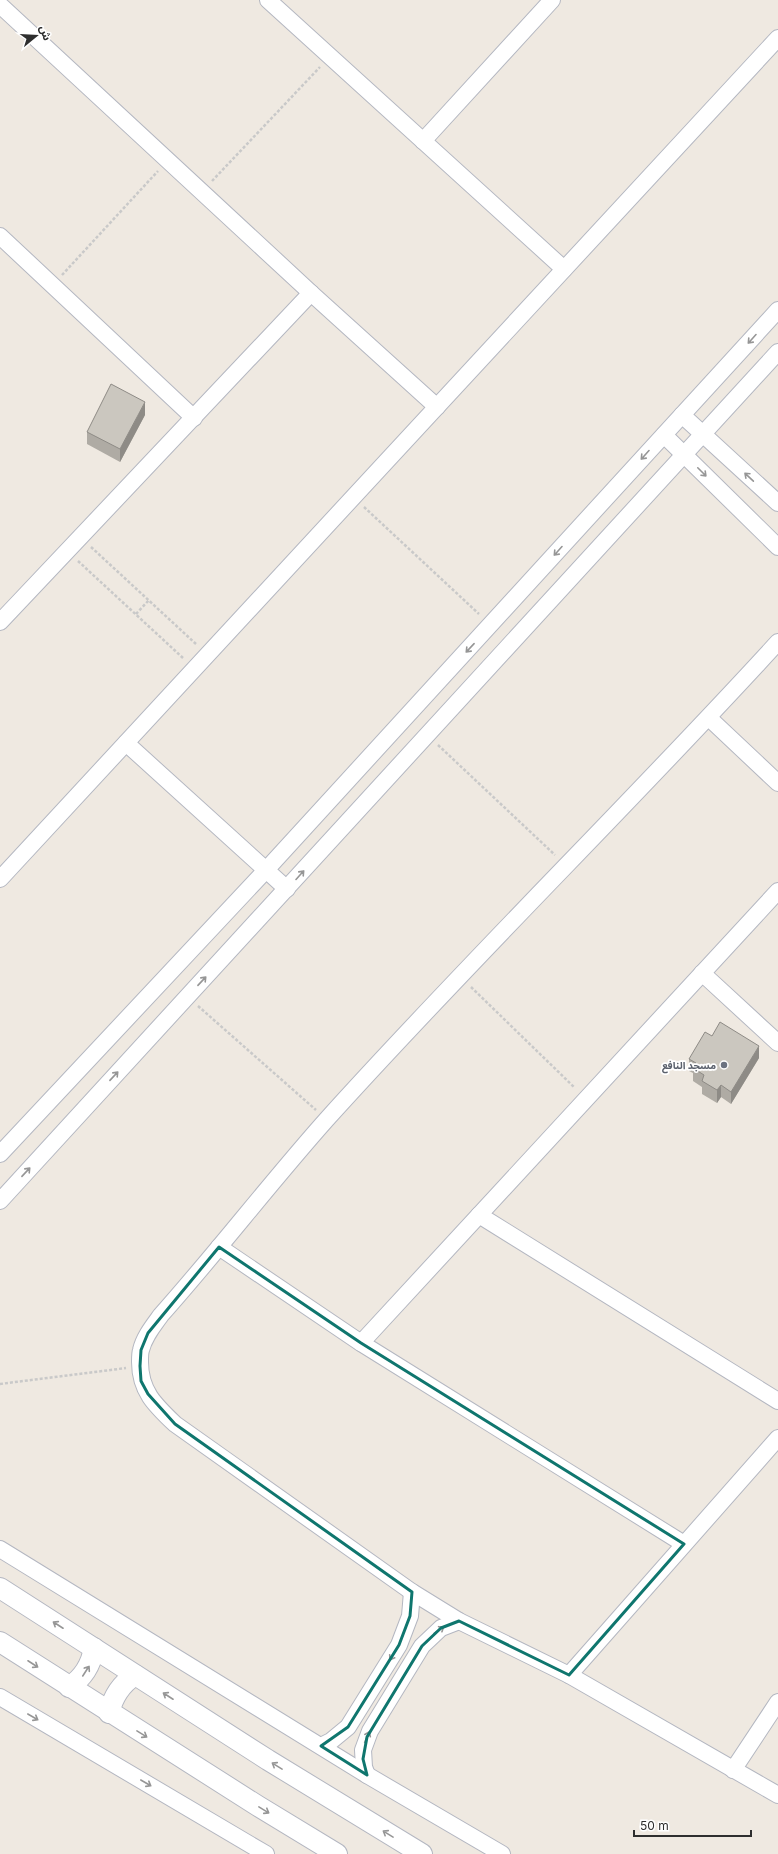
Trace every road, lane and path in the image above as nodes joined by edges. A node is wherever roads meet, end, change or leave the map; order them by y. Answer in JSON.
{"nodes":[{"id":1,"x":268,"y":0,"type":"edge"},
{"id":2,"x":552,"y":0,"type":"edge"},
{"id":3,"x":0,"y":5,"type":"edge"},
{"id":4,"x":778,"y":38,"type":"edge"},
{"id":5,"x":330,"y":56,"type":"junction"},
{"id":6,"x":423,"y":141,"type":"junction"},
{"id":7,"x":168,"y":161,"type":"junction"},
{"id":8,"x":202,"y":192,"type":"junction"},
{"id":9,"x":1,"y":237,"type":"edge"},
{"id":10,"x":564,"y":269,"type":"junction"},
{"id":11,"x":53,"y":285,"type":"junction"},
{"id":12,"x":311,"y":294,"type":"junction"},
{"id":13,"x":778,"y":310,"type":"edge"},
{"id":14,"x":778,"y":352,"type":"edge"},
{"id":15,"x":437,"y":407,"type":"junction"},
{"id":16,"x":682,"y":415,"type":"junction"},
{"id":17,"x":194,"y":418,"type":"junction"},
{"id":18,"x":702,"y":433,"type":"junction"},
{"id":19,"x":664,"y":435,"type":"junction"},
{"id":20,"x":684,"y":454,"type":"junction"},
{"id":21,"x":353,"y":497,"type":"junction"},
{"id":22,"x":778,"y":503,"type":"edge"},
{"id":23,"x":80,"y":538,"type":"junction"},
{"id":24,"x":778,"y":547,"type":"edge"},
{"id":25,"x":67,"y":551,"type":"junction"},
{"id":26,"x":149,"y":600,"type":"junction"},
{"id":27,"x":136,"y":614,"type":"junction"},
{"id":28,"x":0,"y":622,"type":"edge"},
{"id":29,"x":491,"y":625,"type":"junction"},
{"id":30,"x":778,"y":642,"type":"edge"},
{"id":31,"x":208,"y":654,"type":"junction"},
{"id":32,"x":194,"y":669,"type":"junction"},
{"id":33,"x":709,"y":718,"type":"junction"},
{"id":34,"x":428,"y":735,"type":"junction"},
{"id":35,"x":126,"y":743,"type":"junction"},
{"id":36,"x":778,"y":783,"type":"edge"},
{"id":37,"x":566,"y":865,"type":"junction"},
{"id":38,"x":266,"y":870,"type":"junction"},
{"id":39,"x":0,"y":879,"type":"edge"},
{"id":40,"x":288,"y":888,"type":"junction"},
{"id":41,"x":778,"y":891,"type":"edge"},
{"id":42,"x":702,"y":973,"type":"junction"},
{"id":43,"x":460,"y":977,"type":"junction"},
{"id":44,"x":188,"y":997,"type":"junction"},
{"id":45,"x":778,"y":1043,"type":"edge"},
{"id":46,"x":586,"y":1099,"type":"junction"},
{"id":47,"x":327,"y":1120,"type":"junction"},
{"id":48,"x":0,"y":1154,"type":"edge"},
{"id":49,"x":0,"y":1201,"type":"edge"},
{"id":50,"x":479,"y":1215,"type":"junction"},
{"id":51,"x":219,"y":1248,"type":"junction"},
{"id":52,"x":361,"y":1343,"type":"junction"},
{"id":53,"x":140,"y":1366,"type":"junction"},
{"id":54,"x":0,"y":1384,"type":"edge"},
{"id":55,"x":778,"y":1400,"type":"edge"},
{"id":56,"x":778,"y":1438,"type":"edge"},
{"id":57,"x":684,"y":1544,"type":"junction"},
{"id":58,"x":0,"y":1549,"type":"edge"},
{"id":59,"x":0,"y":1588,"type":"edge"},
{"id":60,"x":412,"y":1592,"type":"junction"},
{"id":61,"x":459,"y":1621,"type":"junction"},
{"id":62,"x":0,"y":1642,"type":"edge"},
{"id":63,"x":94,"y":1648,"type":"junction"},
{"id":64,"x":135,"y":1674,"type":"junction"},
{"id":65,"x":569,"y":1675,"type":"junction"},
{"id":66,"x":69,"y":1687,"type":"junction"},
{"id":67,"x":0,"y":1697,"type":"edge"},
{"id":68,"x":778,"y":1702,"type":"edge"},
{"id":69,"x":109,"y":1713,"type":"junction"},
{"id":70,"x":321,"y":1746,"type":"junction"},
{"id":71,"x":733,"y":1770,"type":"junction"},
{"id":72,"x":367,"y":1775,"type":"junction"},
{"id":73,"x":778,"y":1795,"type":"edge"},
{"id":74,"x":266,"y":1854,"type":"edge"},
{"id":75,"x":337,"y":1854,"type":"edge"},
{"id":76,"x":422,"y":1854,"type":"edge"},
{"id":77,"x":502,"y":1854,"type":"edge"}],
"edges":[{"from":1,"to":5,"type":"street"},
{"from":2,"to":6,"type":"street"},
{"from":3,"to":7,"type":"street"},
{"from":4,"to":10,"type":"street"},
{"from":5,"to":6,"type":"street"},
{"from":5,"to":8,"type":"path"},
{"from":6,"to":10,"type":"street"},
{"from":7,"to":8,"type":"street"},
{"from":7,"to":11,"type":"path"},
{"from":8,"to":12,"type":"street"},
{"from":9,"to":11,"type":"street"},
{"from":10,"to":15,"type":"street"},
{"from":11,"to":17,"type":"street"},
{"from":12,"to":15,"type":"street"},
{"from":12,"to":17,"type":"street"},
{"from":13,"to":16,"type":"street","one_way":true},
{"from":14,"to":18,"type":"street"},
{"from":15,"to":21,"type":"street"},
{"from":16,"to":18,"type":"street"},
{"from":16,"to":19,"type":"street"},
{"from":17,"to":23,"type":"street"},
{"from":18,"to":20,"type":"street"},
{"from":22,"to":18,"type":"street","one_way":true},
{"from":19,"to":20,"type":"street"},
{"from":19,"to":29,"type":"street","one_way":true},
{"from":20,"to":24,"type":"street","one_way":true},
{"from":20,"to":34,"type":"street"},
{"from":21,"to":29,"type":"path"},
{"from":21,"to":31,"type":"street"},
{"from":23,"to":25,"type":"street"},
{"from":23,"to":26,"type":"path"},
{"from":25,"to":27,"type":"path"},
{"from":25,"to":28,"type":"street"},
{"from":26,"to":27,"type":"path"},
{"from":26,"to":31,"type":"path"},
{"from":27,"to":32,"type":"path"},
{"from":29,"to":38,"type":"street","one_way":true},
{"from":30,"to":33,"type":"street"},
{"from":31,"to":32,"type":"street"},
{"from":32,"to":35,"type":"street"},
{"from":33,"to":36,"type":"street"},
{"from":33,"to":37,"type":"street"},
{"from":34,"to":37,"type":"path"},
{"from":40,"to":34,"type":"street","one_way":true},
{"from":35,"to":38,"type":"street"},
{"from":35,"to":39,"type":"street"},
{"from":37,"to":43,"type":"street"},
{"from":38,"to":40,"type":"street"},
{"from":38,"to":48,"type":"street"},
{"from":44,"to":40,"type":"street","one_way":true},
{"from":41,"to":42,"type":"street"},
{"from":42,"to":45,"type":"street"},
{"from":42,"to":46,"type":"street"},
{"from":43,"to":46,"type":"path"},
{"from":43,"to":47,"type":"street"},
{"from":44,"to":47,"type":"path"},
{"from":49,"to":44,"type":"street","one_way":true},
{"from":46,"to":50,"type":"street"},
{"from":47,"to":51,"type":"street"},
{"from":50,"to":52,"type":"street"},
{"from":50,"to":55,"type":"street"},
{"from":51,"to":52,"type":"street"},
{"from":51,"to":53,"type":"street"},
{"from":52,"to":57,"type":"street"},
{"from":53,"to":54,"type":"path"},
{"from":53,"to":60,"type":"street"},
{"from":56,"to":57,"type":"street"},
{"from":57,"to":65,"type":"street"},
{"from":58,"to":70,"type":"street"},
{"from":63,"to":59,"type":"street","one_way":true},
{"from":60,"to":61,"type":"street"},
{"from":60,"to":70,"type":"street","one_way":true},
{"from":61,"to":65,"type":"street"},
{"from":72,"to":61,"type":"street","one_way":true},
{"from":62,"to":66,"type":"street","one_way":true},
{"from":63,"to":64,"type":"street"},
{"from":66,"to":63,"type":"street","one_way":true},
{"from":64,"to":69,"type":"street"},
{"from":76,"to":64,"type":"street","one_way":true},
{"from":65,"to":71,"type":"street"},
{"from":66,"to":69,"type":"street"},
{"from":67,"to":74,"type":"street","one_way":true},
{"from":68,"to":71,"type":"street"},
{"from":69,"to":75,"type":"street","one_way":true},
{"from":70,"to":72,"type":"street"},
{"from":71,"to":73,"type":"street"},
{"from":72,"to":77,"type":"street"}]}
